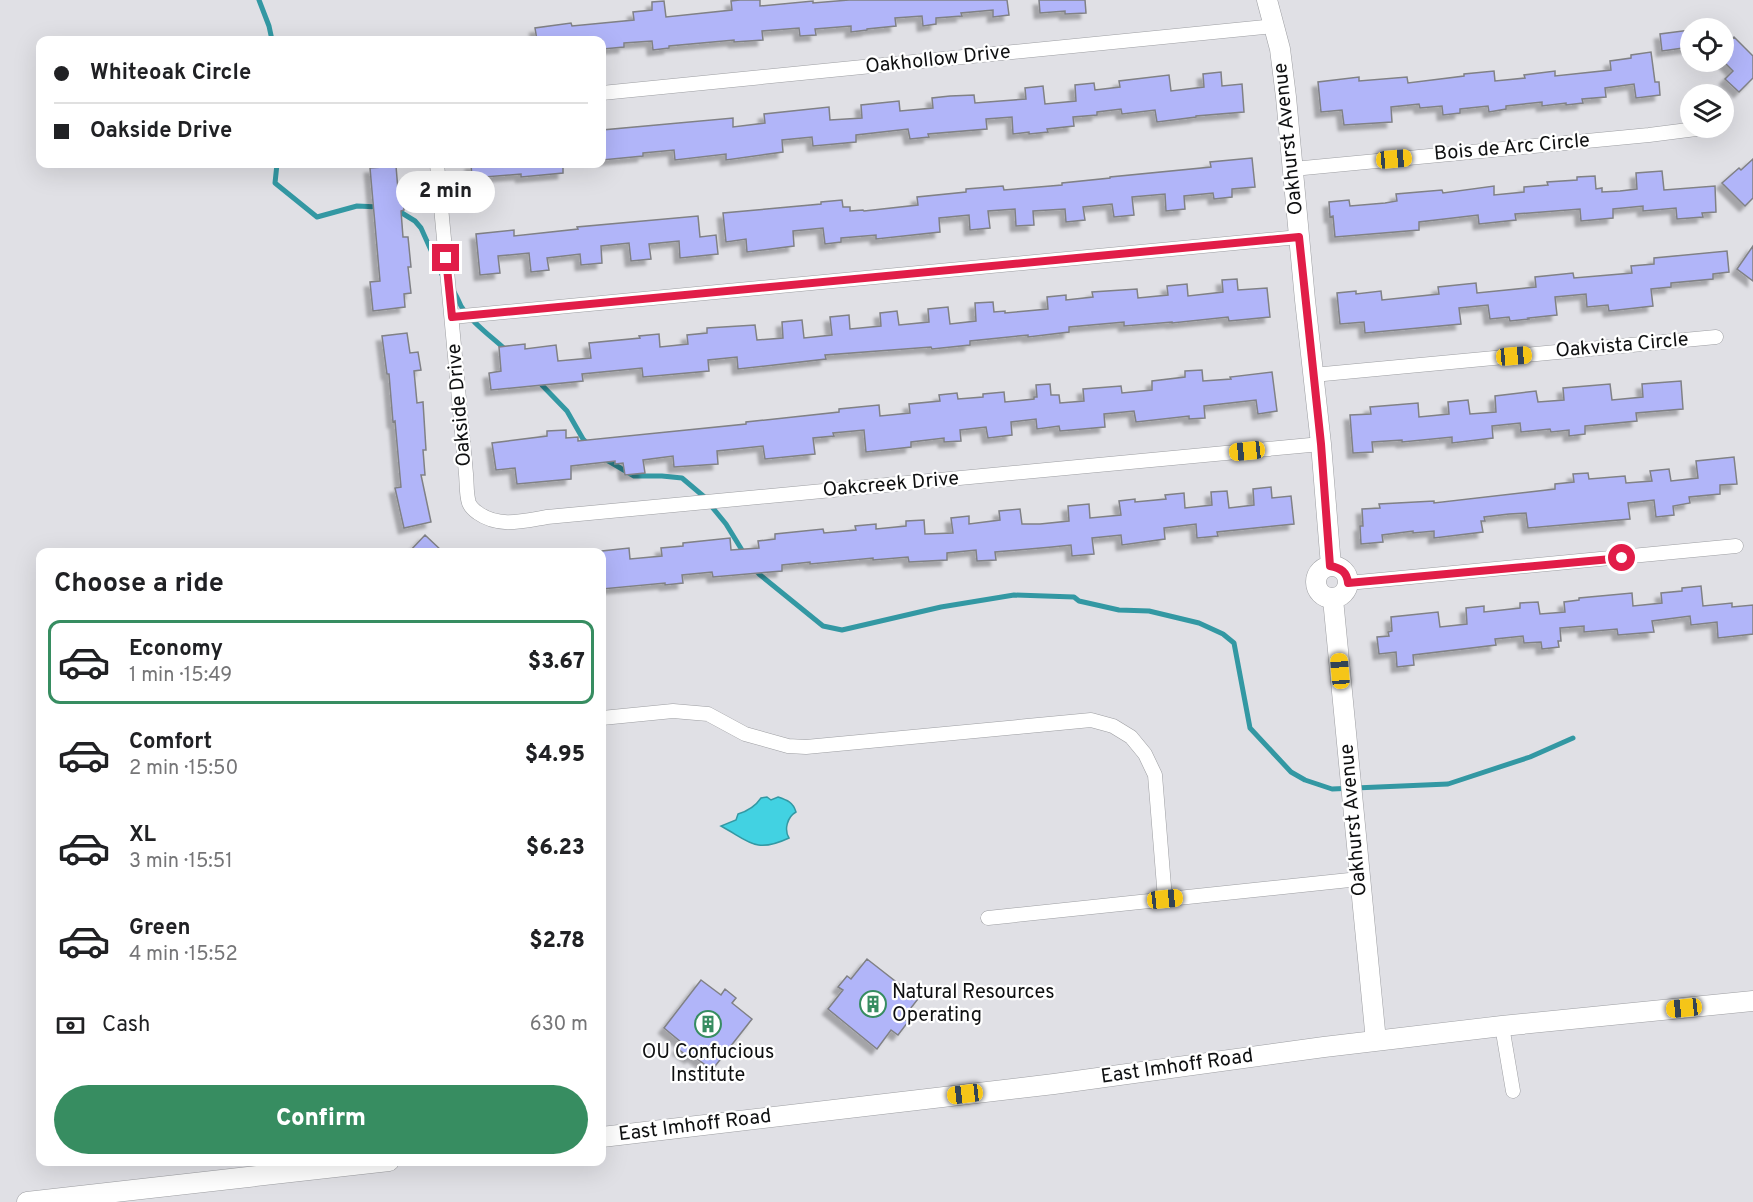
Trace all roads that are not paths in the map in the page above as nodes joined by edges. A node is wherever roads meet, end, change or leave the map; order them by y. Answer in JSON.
{"nodes":[{"id":1,"x":1267,"y":0,"type":"edge"},
{"id":2,"x":1275,"y":26,"type":"junction"},
{"id":3,"x":606,"y":93,"type":"edge"},
{"id":4,"x":1680,"y":131,"type":"edge"},
{"id":5,"x":437,"y":168,"type":"edge"},
{"id":6,"x":1293,"y":169,"type":"junction"},
{"id":7,"x":1299,"y":237,"type":"junction"},
{"id":8,"x":454,"y":315,"type":"junction"},
{"id":9,"x":1716,"y":337,"type":"dead end"},
{"id":10,"x":1313,"y":375,"type":"junction"},
{"id":11,"x":1321,"y":444,"type":"junction"},
{"id":12,"x":469,"y":503,"type":"joint"},
{"id":13,"x":1736,"y":546,"type":"dead end"},
{"id":14,"x":1330,"y":566,"type":"junction"},
{"id":15,"x":1348,"y":583,"type":"junction"},
{"id":16,"x":1333,"y":598,"type":"junction"},
{"id":17,"x":606,"y":718,"type":"edge"},
{"id":18,"x":1359,"y":879,"type":"junction"},
{"id":19,"x":1165,"y":899,"type":"junction"},
{"id":20,"x":988,"y":918,"type":"dead end"},
{"id":21,"x":1753,"y":1001,"type":"edge"},
{"id":22,"x":1502,"y":1026,"type":"junction"},
{"id":23,"x":1376,"y":1041,"type":"junction"},
{"id":24,"x":1513,"y":1090,"type":"dead end"},
{"id":25,"x":606,"y":1137,"type":"edge"},
{"id":26,"x":345,"y":1166,"type":"edge"},
{"id":27,"x":27,"y":1202,"type":"edge"}],
"edges":[{"from":1,"to":2,"type":"main road","name":"Oakhurst Avenue"},
{"from":2,"to":3,"type":"street","name":"Oakhollow Drive"},
{"from":2,"to":6,"type":"main road","name":"Oakhurst Avenue"},
{"from":4,"to":6,"type":"street","name":"Bois de Arc Circle"},
{"from":5,"to":8,"type":"street","name":"Oakside Drive"},
{"from":6,"to":7,"type":"main road","name":"Oakhurst Avenue"},
{"from":7,"to":8,"type":"street"},
{"from":7,"to":10,"type":"main road","name":"Oakhurst Avenue"},
{"from":8,"to":12,"type":"street","name":"Oakside Drive"},
{"from":9,"to":10,"type":"street","name":"Oakvista Circle"},
{"from":10,"to":11,"type":"main road","name":"Oakhurst Avenue"},
{"from":11,"to":12,"type":"street","name":"Oakcreek Drive"},
{"from":11,"to":14,"type":"main road","name":"Oakhurst Avenue"},
{"from":13,"to":15,"type":"street"},
{"from":14,"to":15,"type":"main road"},
{"from":14,"to":16,"type":"main road"},
{"from":15,"to":16,"type":"main road"},
{"from":16,"to":18,"type":"main road","name":"Oakhurst Avenue"},
{"from":17,"to":19,"type":"street"},
{"from":18,"to":19,"type":"street"},
{"from":18,"to":23,"type":"main road","name":"Oakhurst Avenue"},
{"from":19,"to":20,"type":"street"},
{"from":21,"to":22,"type":"main road","name":"East Imhoff Road"},
{"from":22,"to":23,"type":"main road","name":"East Imhoff Road"},
{"from":22,"to":24,"type":"street"},
{"from":23,"to":25,"type":"main road","name":"East Imhoff Road"},
{"from":26,"to":27,"type":"main road"}]}
